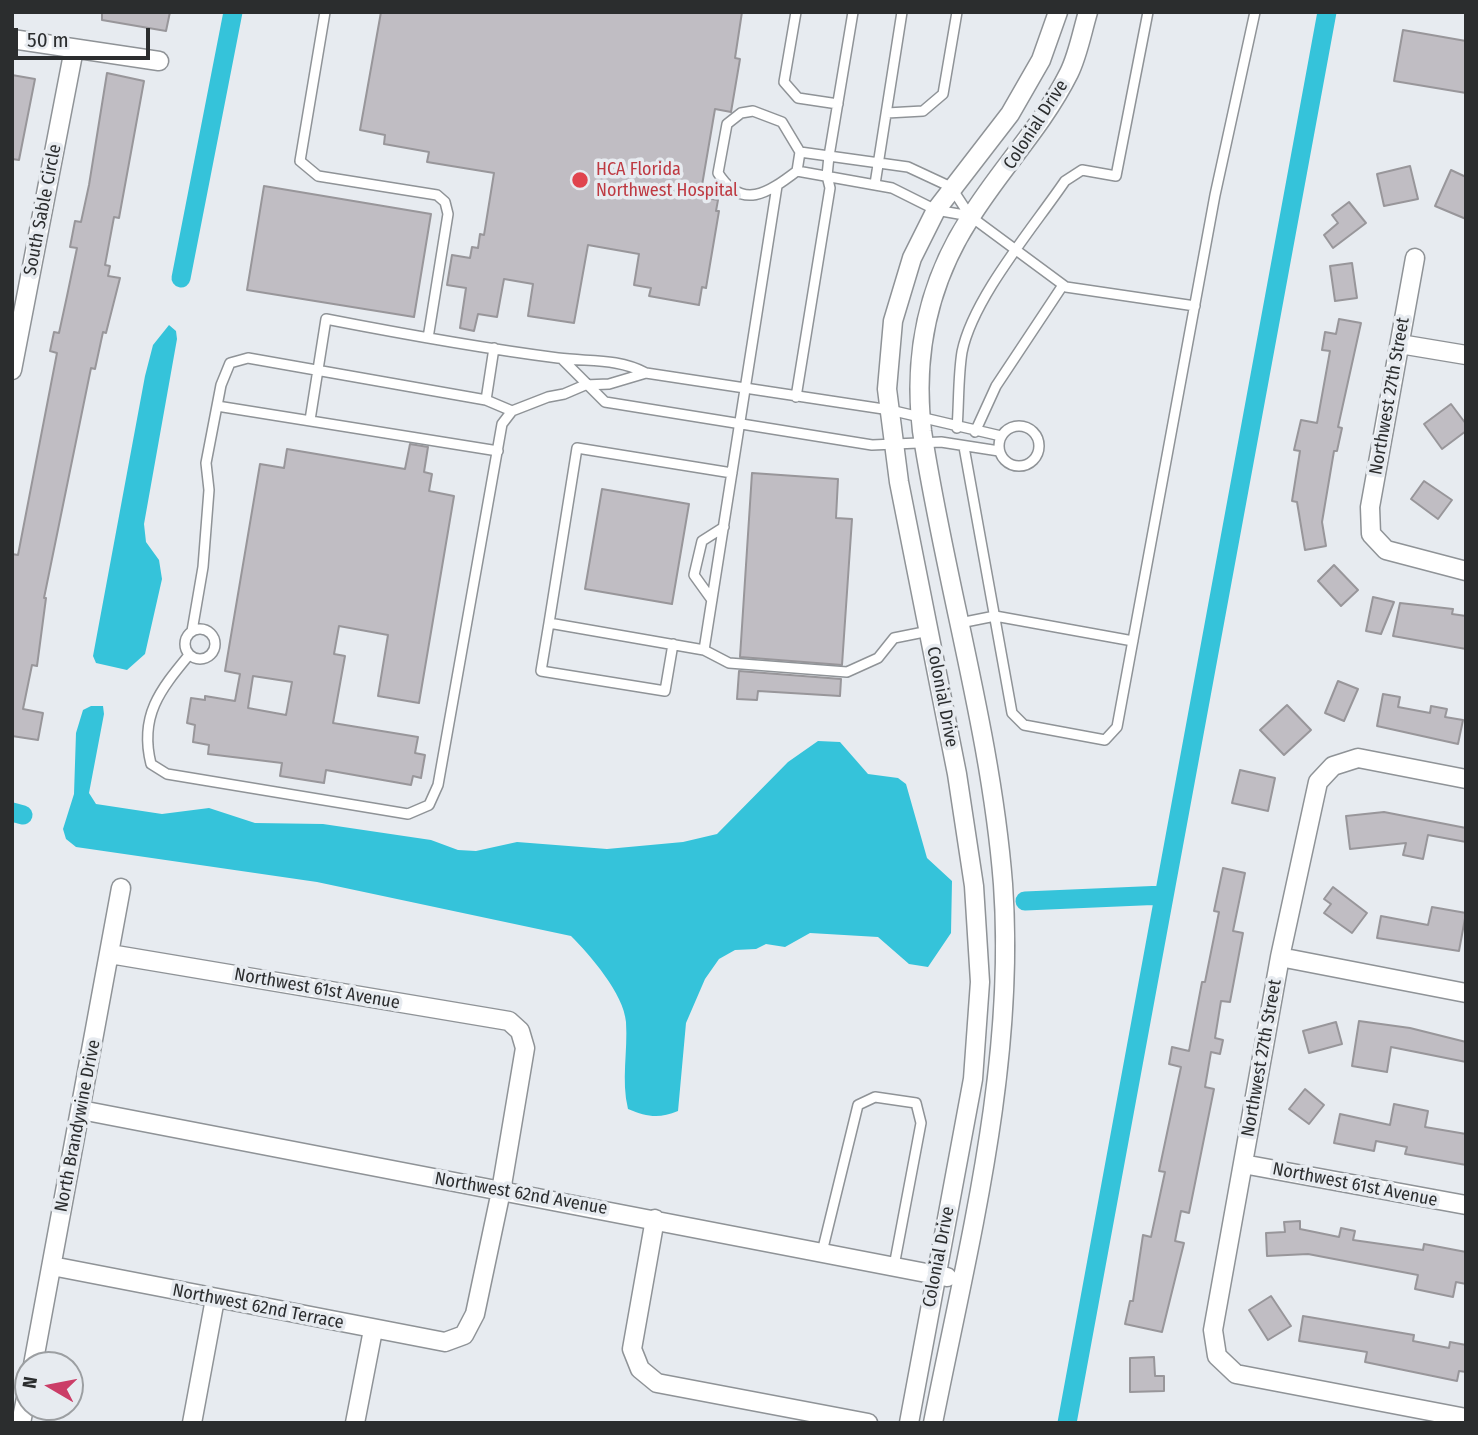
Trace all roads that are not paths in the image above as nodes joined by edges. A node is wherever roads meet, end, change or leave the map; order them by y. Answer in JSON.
{"nodes":[{"id":1,"x":325,"y":12,"type":"edge"},
{"id":2,"x":853,"y":12,"type":"edge"},
{"id":3,"x":902,"y":12,"type":"edge"},
{"id":4,"x":957,"y":12,"type":"edge"},
{"id":5,"x":1058,"y":12,"type":"edge"},
{"id":6,"x":1088,"y":12,"type":"edge"},
{"id":7,"x":1148,"y":12,"type":"edge"},
{"id":8,"x":1255,"y":12,"type":"edge"},
{"id":9,"x":794,"y":13,"type":"edge"},
{"id":10,"x":12,"y":39,"type":"edge"},
{"id":11,"x":74,"y":49,"type":"junction"},
{"id":12,"x":159,"y":61,"type":"dead end"},
{"id":13,"x":838,"y":104,"type":"junction"},
{"id":14,"x":887,"y":113,"type":"junction"},
{"id":15,"x":800,"y":152,"type":"junction"},
{"id":16,"x":829,"y":156,"type":"junction"},
{"id":17,"x":879,"y":164,"type":"junction"},
{"id":18,"x":797,"y":171,"type":"junction"},
{"id":19,"x":827,"y":176,"type":"junction"},
{"id":20,"x":875,"y":184,"type":"junction"},
{"id":21,"x":777,"y":187,"type":"junction"},
{"id":22,"x":951,"y":187,"type":"junction"},
{"id":23,"x":936,"y":210,"type":"junction"},
{"id":24,"x":970,"y":216,"type":"junction"},
{"id":25,"x":1017,"y":251,"type":"junction"},
{"id":26,"x":1415,"y":258,"type":"dead end"},
{"id":27,"x":1063,"y":285,"type":"junction"},
{"id":28,"x":1195,"y":306,"type":"junction"},
{"id":29,"x":428,"y":338,"type":"junction"},
{"id":30,"x":1400,"y":344,"type":"junction"},
{"id":31,"x":494,"y":348,"type":"junction"},
{"id":32,"x":1466,"y":355,"type":"edge"},
{"id":33,"x":561,"y":359,"type":"junction"},
{"id":34,"x":12,"y":370,"type":"edge"},
{"id":35,"x":317,"y":370,"type":"junction"},
{"id":36,"x":646,"y":373,"type":"junction"},
{"id":37,"x":585,"y":385,"type":"junction"},
{"id":38,"x":746,"y":389,"type":"junction"},
{"id":39,"x":796,"y":397,"type":"junction"},
{"id":40,"x":486,"y":400,"type":"junction"},
{"id":41,"x":217,"y":406,"type":"junction"},
{"id":42,"x":890,"y":410,"type":"junction"},
{"id":43,"x":512,"y":411,"type":"junction"},
{"id":44,"x":921,"y":418,"type":"junction"},
{"id":45,"x":310,"y":420,"type":"junction"},
{"id":46,"x":740,"y":423,"type":"junction"},
{"id":47,"x":957,"y":428,"type":"junction"},
{"id":48,"x":975,"y":432,"type":"junction"},
{"id":49,"x":1001,"y":436,"type":"junction"},
{"id":50,"x":924,"y":442,"type":"junction"},
{"id":51,"x":894,"y":445,"type":"junction"},
{"id":52,"x":964,"y":447,"type":"junction"},
{"id":53,"x":498,"y":451,"type":"junction"},
{"id":54,"x":999,"y":451,"type":"junction"},
{"id":55,"x":732,"y":473,"type":"junction"},
{"id":56,"x":724,"y":527,"type":"junction"},
{"id":57,"x":1466,"y":571,"type":"edge"},
{"id":58,"x":712,"y":600,"type":"junction"},
{"id":59,"x":995,"y":616,"type":"junction"},
{"id":60,"x":549,"y":623,"type":"junction"},
{"id":61,"x":960,"y":623,"type":"junction"},
{"id":62,"x":192,"y":631,"type":"junction"},
{"id":63,"x":929,"y":631,"type":"junction"},
{"id":64,"x":1133,"y":641,"type":"junction"},
{"id":65,"x":673,"y":644,"type":"junction"},
{"id":66,"x":704,"y":650,"type":"junction"},
{"id":67,"x":189,"y":655,"type":"junction"},
{"id":68,"x":988,"y":769,"type":"junction"},
{"id":69,"x":957,"y":774,"type":"junction"},
{"id":70,"x":1466,"y":779,"type":"edge"},
{"id":71,"x":1003,"y":883,"type":"junction"},
{"id":72,"x":974,"y":886,"type":"junction"},
{"id":73,"x":121,"y":888,"type":"dead end"},
{"id":74,"x":110,"y":954,"type":"junction"},
{"id":75,"x":1280,"y":957,"type":"junction"},
{"id":76,"x":1466,"y":993,"type":"edge"},
{"id":77,"x":81,"y":1110,"type":"junction"},
{"id":78,"x":1243,"y":1164,"type":"junction"},
{"id":79,"x":501,"y":1191,"type":"junction"},
{"id":80,"x":1466,"y":1205,"type":"edge"},
{"id":81,"x":655,"y":1219,"type":"junction"},
{"id":82,"x":822,"y":1252,"type":"junction"},
{"id":83,"x":52,"y":1266,"type":"junction"},
{"id":84,"x":894,"y":1266,"type":"junction"},
{"id":85,"x":936,"y":1274,"type":"junction"},
{"id":86,"x":961,"y":1280,"type":"junction"},
{"id":87,"x":215,"y":1299,"type":"junction"},
{"id":88,"x":373,"y":1330,"type":"junction"},
{"id":89,"x":36,"y":1351,"type":"edge"},
{"id":90,"x":1466,"y":1418,"type":"edge"},
{"id":91,"x":192,"y":1423,"type":"edge"},
{"id":92,"x":355,"y":1423,"type":"edge"},
{"id":93,"x":868,"y":1423,"type":"edge"},
{"id":94,"x":909,"y":1423,"type":"edge"},
{"id":95,"x":933,"y":1423,"type":"edge"}],
"edges":[{"from":1,"to":29,"type":"lane"},
{"from":2,"to":13,"type":"lane"},
{"from":3,"to":14,"type":"lane"},
{"from":4,"to":14,"type":"lane"},
{"from":5,"to":22,"type":"street","name":"Colonial Drive"},
{"from":6,"to":24,"type":"street","name":"Colonial Drive"},
{"from":7,"to":25,"type":"lane"},
{"from":8,"to":28,"type":"lane"},
{"from":9,"to":13,"type":"lane"},
{"from":10,"to":11,"type":"street"},
{"from":11,"to":12,"type":"street"},
{"from":11,"to":34,"type":"street","name":"South Sable Circle"},
{"from":13,"to":16,"type":"lane"},
{"from":14,"to":17,"type":"lane"},
{"from":15,"to":16,"type":"lane"},
{"from":15,"to":18,"type":"lane"},
{"from":15,"to":21,"type":"lane"},
{"from":16,"to":17,"type":"lane"},
{"from":16,"to":19,"type":"lane"},
{"from":17,"to":20,"type":"lane"},
{"from":17,"to":22,"type":"lane"},
{"from":18,"to":19,"type":"lane"},
{"from":18,"to":21,"type":"lane"},
{"from":19,"to":20,"type":"lane"},
{"from":19,"to":39,"type":"lane"},
{"from":20,"to":23,"type":"lane"},
{"from":21,"to":38,"type":"lane"},
{"from":22,"to":23,"type":"street","name":"Colonial Drive"},
{"from":22,"to":24,"type":"lane"},
{"from":23,"to":24,"type":"lane"},
{"from":23,"to":42,"type":"street","name":"Colonial Drive"},
{"from":24,"to":25,"type":"lane"},
{"from":24,"to":44,"type":"street","name":"Colonial Drive"},
{"from":25,"to":27,"type":"lane"},
{"from":25,"to":47,"type":"lane"},
{"from":26,"to":30,"type":"street","name":"Northwest 27th Street"},
{"from":27,"to":28,"type":"lane"},
{"from":27,"to":48,"type":"lane"},
{"from":28,"to":64,"type":"lane"},
{"from":29,"to":31,"type":"lane"},
{"from":29,"to":35,"type":"lane"},
{"from":30,"to":32,"type":"street"},
{"from":30,"to":57,"type":"street","name":"Northwest 27th Street"},
{"from":31,"to":33,"type":"lane"},
{"from":31,"to":40,"type":"lane"},
{"from":33,"to":36,"type":"lane"},
{"from":33,"to":37,"type":"lane"},
{"from":35,"to":40,"type":"lane"},
{"from":35,"to":41,"type":"lane"},
{"from":35,"to":45,"type":"lane"},
{"from":36,"to":37,"type":"lane"},
{"from":36,"to":38,"type":"lane"},
{"from":37,"to":43,"type":"lane"},
{"from":37,"to":46,"type":"lane"},
{"from":38,"to":39,"type":"lane"},
{"from":38,"to":46,"type":"lane"},
{"from":39,"to":42,"type":"lane"},
{"from":40,"to":43,"type":"lane"},
{"from":41,"to":45,"type":"lane"},
{"from":41,"to":62,"type":"lane"},
{"from":42,"to":44,"type":"lane"},
{"from":42,"to":51,"type":"street","name":"Colonial Drive"},
{"from":43,"to":53,"type":"lane"},
{"from":44,"to":47,"type":"lane"},
{"from":44,"to":50,"type":"street","name":"Colonial Drive"},
{"from":45,"to":53,"type":"lane"},
{"from":46,"to":51,"type":"lane"},
{"from":46,"to":55,"type":"lane"},
{"from":47,"to":48,"type":"lane"},
{"from":48,"to":49,"type":"lane"},
{"from":49,"to":54,"type":"lane"},
{"from":49,"to":54,"type":"lane"},
{"from":50,"to":51,"type":"lane"},
{"from":50,"to":52,"type":"lane"},
{"from":50,"to":61,"type":"street","name":"Colonial Drive"},
{"from":51,"to":63,"type":"street","name":"Colonial Drive"},
{"from":52,"to":54,"type":"lane"},
{"from":52,"to":59,"type":"lane"},
{"from":53,"to":67,"type":"lane"},
{"from":55,"to":56,"type":"lane"},
{"from":55,"to":60,"type":"lane"},
{"from":56,"to":58,"type":"lane"},
{"from":56,"to":58,"type":"lane"},
{"from":58,"to":66,"type":"lane"},
{"from":59,"to":61,"type":"lane"},
{"from":59,"to":64,"type":"lane"},
{"from":59,"to":64,"type":"lane"},
{"from":60,"to":65,"type":"lane"},
{"from":60,"to":65,"type":"lane"},
{"from":61,"to":63,"type":"street"},
{"from":61,"to":68,"type":"street","name":"Colonial Drive"},
{"from":62,"to":67,"type":"lane"},
{"from":62,"to":67,"type":"lane"},
{"from":63,"to":66,"type":"lane"},
{"from":63,"to":69,"type":"street","name":"Colonial Drive"},
{"from":65,"to":66,"type":"lane"},
{"from":68,"to":69,"type":"street"},
{"from":68,"to":71,"type":"street","name":"Colonial Drive"},
{"from":69,"to":72,"type":"street","name":"Colonial Drive"},
{"from":70,"to":75,"type":"street","name":"Northwest 27th Street"},
{"from":71,"to":72,"type":"street"},
{"from":71,"to":86,"type":"street","name":"Colonial Drive"},
{"from":72,"to":85,"type":"street","name":"Colonial Drive"},
{"from":73,"to":74,"type":"street","name":"North Brandywine Drive"},
{"from":74,"to":77,"type":"street","name":"North Brandywine Drive"},
{"from":74,"to":79,"type":"street","name":"Northwest 61st Avenue"},
{"from":75,"to":76,"type":"street"},
{"from":75,"to":78,"type":"street","name":"Northwest 27th Street"},
{"from":77,"to":79,"type":"street","name":"Northwest 62nd Avenue"},
{"from":77,"to":83,"type":"street","name":"North Brandywine Drive"},
{"from":78,"to":80,"type":"street","name":"Northwest 61st Avenue"},
{"from":78,"to":90,"type":"street","name":"Northwest 27th Street"},
{"from":79,"to":81,"type":"street","name":"Northwest 62nd Avenue"},
{"from":79,"to":88,"type":"street","name":"Northwest 62nd Terrace"},
{"from":81,"to":82,"type":"street","name":"Northwest 62nd Avenue"},
{"from":81,"to":93,"type":"street"},
{"from":82,"to":84,"type":"street","name":"Northwest 62nd Avenue"},
{"from":82,"to":84,"type":"lane"},
{"from":83,"to":87,"type":"street","name":"Northwest 62nd Terrace"},
{"from":83,"to":89,"type":"street","name":"North Brandywine Drive"},
{"from":84,"to":85,"type":"street","name":"Northwest 62nd Avenue"},
{"from":85,"to":86,"type":"street","name":"Northwest 62nd Avenue"},
{"from":85,"to":94,"type":"street","name":"Colonial Drive"},
{"from":86,"to":95,"type":"street","name":"Colonial Drive"},
{"from":87,"to":88,"type":"street","name":"Northwest 62nd Terrace"},
{"from":87,"to":91,"type":"street"},
{"from":88,"to":92,"type":"street"}]}
